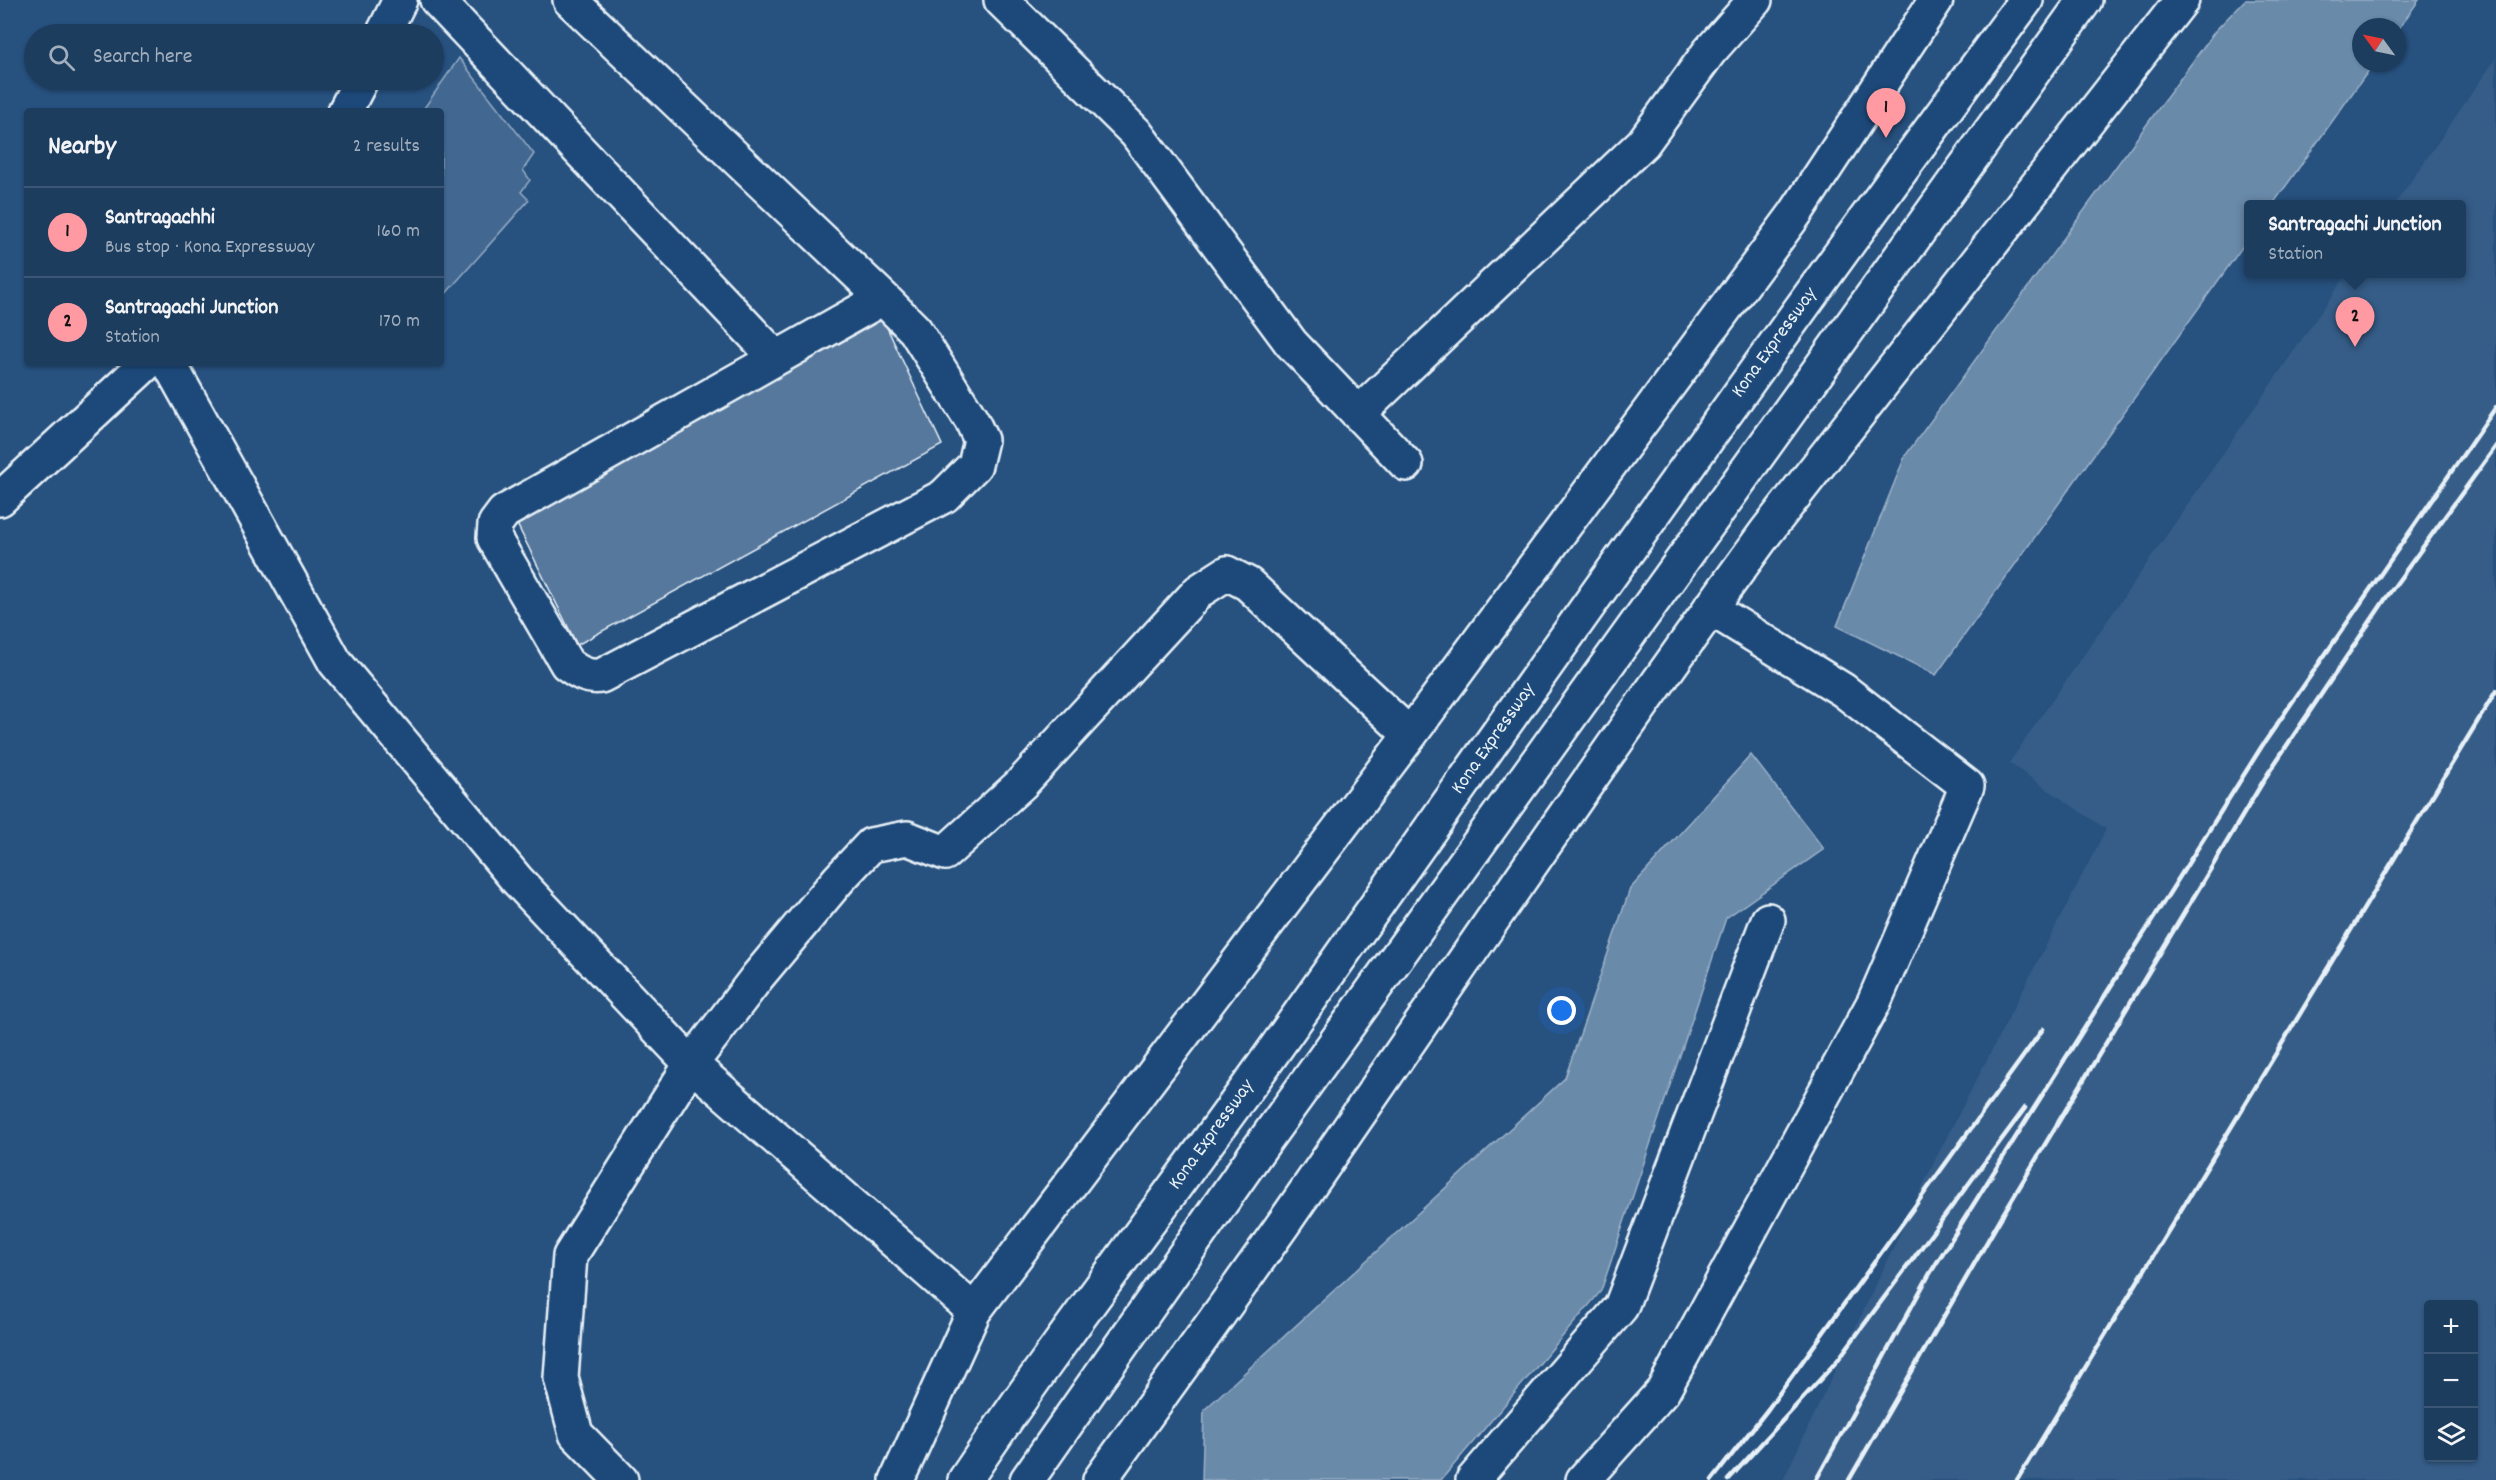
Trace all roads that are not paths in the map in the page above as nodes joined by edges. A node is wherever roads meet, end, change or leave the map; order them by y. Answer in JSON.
{"nodes":[{"id":1,"x":400,"y":0,"type":"edge"},
{"id":2,"x":436,"y":0,"type":"edge"},
{"id":3,"x":570,"y":0,"type":"edge"},
{"id":4,"x":1001,"y":0,"type":"edge"},
{"id":5,"x":1755,"y":0,"type":"edge"},
{"id":6,"x":1936,"y":0,"type":"edge"},
{"id":7,"x":2026,"y":0,"type":"edge"},
{"id":8,"x":2085,"y":0,"type":"edge"},
{"id":9,"x":2182,"y":0,"type":"edge"},
{"id":10,"x":388,"y":24,"type":"edge"},
{"id":11,"x":356,"y":90,"type":"edge"},
{"id":12,"x":347,"y":108,"type":"edge"},
{"id":13,"x":883,"y":298,"type":"junction"},
{"id":14,"x":776,"y":358,"type":"junction"},
{"id":15,"x":144,"y":366,"type":"edge"},
{"id":16,"x":171,"y":366,"type":"edge"},
{"id":17,"x":1358,"y":414,"type":"junction"},
{"id":18,"x":1406,"y":464,"type":"dead end"},
{"id":19,"x":0,"y":499,"type":"edge"},
{"id":20,"x":1710,"y":608,"type":"junction"},
{"id":21,"x":1410,"y":735,"type":"junction"},
{"id":22,"x":1768,"y":920,"type":"dead end"},
{"id":23,"x":691,"y":1064,"type":"junction"},
{"id":24,"x":974,"y":1311,"type":"junction"},
{"id":25,"x":621,"y":1480,"type":"edge"},
{"id":26,"x":897,"y":1480,"type":"edge"},
{"id":27,"x":965,"y":1480,"type":"edge"},
{"id":28,"x":1028,"y":1480,"type":"edge"},
{"id":29,"x":1100,"y":1480,"type":"edge"},
{"id":30,"x":1473,"y":1480,"type":"edge"},
{"id":31,"x":1584,"y":1480,"type":"edge"}],
"edges":[{"from":1,"to":10,"type":"main road"},
{"from":2,"to":14,"type":"main road"},
{"from":3,"to":13,"type":"main road"},
{"from":4,"to":17,"type":"main road"},
{"from":5,"to":17,"type":"main road"},
{"from":6,"to":21,"type":"main road"},
{"from":7,"to":27,"type":"main road","name":"Kona Expressway"},
{"from":8,"to":28,"type":"main road"},
{"from":9,"to":20,"type":"main road"},
{"from":11,"to":12,"type":"main road"},
{"from":13,"to":14,"type":"main road"},
{"from":13,"to":14,"type":"main road"},
{"from":15,"to":19,"type":"main road"},
{"from":16,"to":23,"type":"main road"},
{"from":17,"to":18,"type":"main road"},
{"from":20,"to":29,"type":"main road"},
{"from":20,"to":31,"type":"main road"},
{"from":21,"to":23,"type":"main road"},
{"from":21,"to":24,"type":"main road"},
{"from":22,"to":30,"type":"main road"},
{"from":23,"to":24,"type":"main road"},
{"from":23,"to":25,"type":"main road"},
{"from":24,"to":26,"type":"main road"}]}
